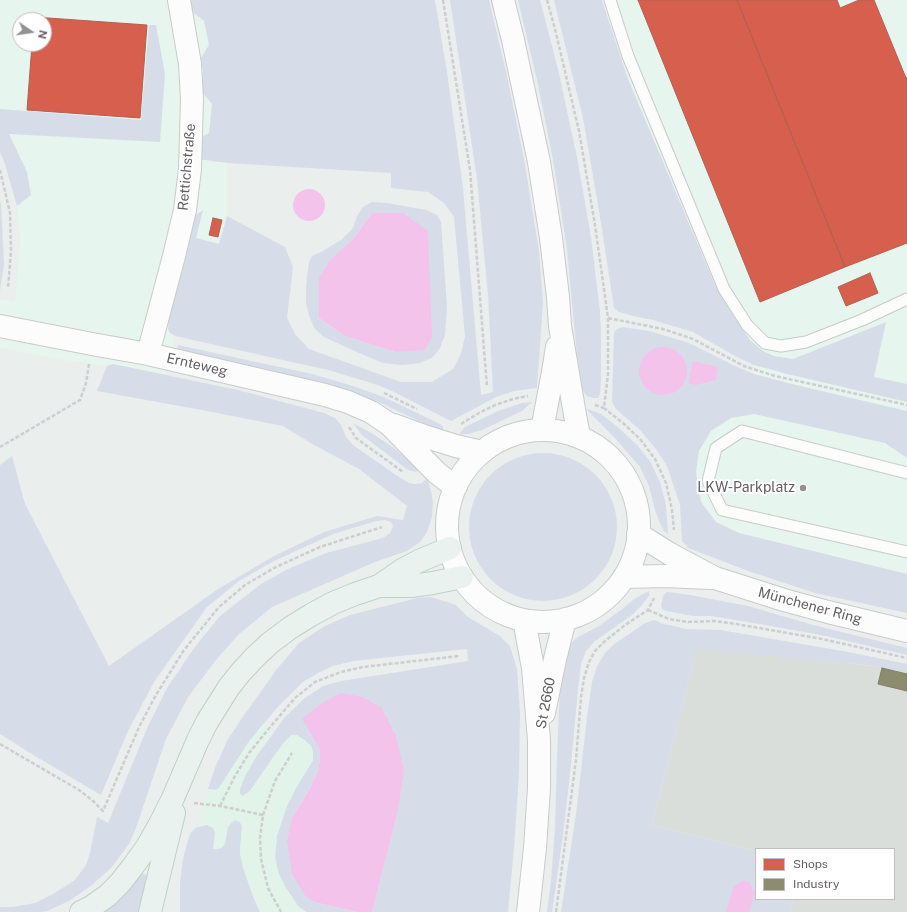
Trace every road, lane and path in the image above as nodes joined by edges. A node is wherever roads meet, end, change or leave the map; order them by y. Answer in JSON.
{"nodes":[{"id":1,"x":179,"y":0,"type":"edge"},
{"id":2,"x":443,"y":0,"type":"edge"},
{"id":3,"x":504,"y":0,"type":"edge"},
{"id":4,"x":547,"y":0,"type":"edge"},
{"id":5,"x":610,"y":0,"type":"edge"},
{"id":6,"x":0,"y":170,"type":"edge"},
{"id":7,"x":8,"y":288,"type":"dead end"},
{"id":8,"x":907,"y":299,"type":"edge"},
{"id":9,"x":608,"y":318,"type":"junction"},
{"id":10,"x":0,"y":326,"type":"edge"},
{"id":11,"x":560,"y":326,"type":"junction"},
{"id":12,"x":92,"y":344,"type":"junction"},
{"id":13,"x":148,"y":354,"type":"junction"},
{"id":14,"x":487,"y":387,"type":"dead end"},
{"id":15,"x":907,"y":406,"type":"edge"},
{"id":16,"x":389,"y":424,"type":"junction"},
{"id":17,"x":542,"y":430,"type":"junction"},
{"id":18,"x":579,"y":436,"type":"junction"},
{"id":19,"x":0,"y":447,"type":"edge"},
{"id":20,"x":482,"y":452,"type":"junction"},
{"id":21,"x":907,"y":473,"type":"edge"},
{"id":22,"x":456,"y":486,"type":"junction"},
{"id":23,"x":382,"y":527,"type":"dead end"},
{"id":24,"x":638,"y":534,"type":"junction"},
{"id":25,"x":450,"y":548,"type":"junction"},
{"id":26,"x":907,"y":552,"type":"edge"},
{"id":27,"x":670,"y":554,"type":"junction"},
{"id":28,"x":664,"y":576,"type":"junction"},
{"id":29,"x":462,"y":577,"type":"junction"},
{"id":30,"x":624,"y":578,"type":"junction"},
{"id":31,"x":715,"y":578,"type":"junction"},
{"id":32,"x":379,"y":586,"type":"junction"},
{"id":33,"x":648,"y":610,"type":"junction"},
{"id":34,"x":565,"y":619,"type":"junction"},
{"id":35,"x":524,"y":620,"type":"junction"},
{"id":36,"x":907,"y":631,"type":"edge"},
{"id":37,"x":459,"y":656,"type":"dead end"},
{"id":38,"x":907,"y":658,"type":"edge"},
{"id":39,"x":539,"y":740,"type":"junction"},
{"id":40,"x":0,"y":744,"type":"edge"},
{"id":41,"x":292,"y":753,"type":"dead end"},
{"id":42,"x":190,"y":758,"type":"junction"},
{"id":43,"x":177,"y":801,"type":"junction"},
{"id":44,"x":220,"y":806,"type":"junction"},
{"id":45,"x":262,"y":815,"type":"junction"},
{"id":46,"x":167,"y":844,"type":"junction"},
{"id":47,"x":81,"y":912,"type":"edge"},
{"id":48,"x":150,"y":912,"type":"edge"},
{"id":49,"x":165,"y":912,"type":"edge"},
{"id":50,"x":281,"y":912,"type":"edge"},
{"id":51,"x":528,"y":912,"type":"edge"},
{"id":52,"x":556,"y":912,"type":"edge"}],
"edges":[{"from":1,"to":13,"type":"main road","name":"Rettichstraße"},
{"from":2,"to":14,"type":"path"},
{"from":3,"to":11,"type":"main road"},
{"from":4,"to":9,"type":"path"},
{"from":5,"to":8,"type":"lane"},
{"from":6,"to":7,"type":"path"},
{"from":9,"to":15,"type":"path"},
{"from":9,"to":27,"type":"path"},
{"from":10,"to":12,"type":"main road","name":"Ernteweg"},
{"from":11,"to":17,"type":"main road"},
{"from":11,"to":18,"type":"main road"},
{"from":12,"to":13,"type":"main road","name":"Ernteweg"},
{"from":12,"to":19,"type":"path"},
{"from":13,"to":16,"type":"main road","name":"Ernteweg"},
{"from":16,"to":20,"type":"main road","name":"Ernteweg"},
{"from":16,"to":22,"type":"main road","name":"Ernteweg"},
{"from":17,"to":18,"type":"main road"},
{"from":17,"to":20,"type":"main road"},
{"from":18,"to":24,"type":"main road"},
{"from":20,"to":22,"type":"main road"},
{"from":21,"to":26,"type":"lane"},
{"from":22,"to":25,"type":"main road"},
{"from":23,"to":40,"type":"path"},
{"from":24,"to":27,"type":"main road","name":"Münchener Ring"},
{"from":24,"to":30,"type":"main road"},
{"from":25,"to":29,"type":"main road"},
{"from":25,"to":32,"type":"main road"},
{"from":27,"to":31,"type":"main road","name":"Münchener Ring"},
{"from":28,"to":30,"type":"main road","name":"Münchener Ring"},
{"from":28,"to":31,"type":"main road","name":"Münchener Ring"},
{"from":28,"to":33,"type":"path"},
{"from":29,"to":32,"type":"main road"},
{"from":29,"to":35,"type":"main road"},
{"from":30,"to":34,"type":"main road"},
{"from":31,"to":36,"type":"main road","name":"Münchener Ring"},
{"from":32,"to":42,"type":"main road"},
{"from":33,"to":38,"type":"path"},
{"from":33,"to":52,"type":"path"},
{"from":34,"to":35,"type":"main road"},
{"from":34,"to":39,"type":"main road","name":"St 2660"},
{"from":35,"to":39,"type":"main road","name":"St 2660"},
{"from":37,"to":44,"type":"path"},
{"from":39,"to":51,"type":"main road","number":"St 2660"},
{"from":41,"to":45,"type":"path"},
{"from":42,"to":43,"type":"main road"},
{"from":42,"to":47,"type":"main road"},
{"from":43,"to":44,"type":"path"},
{"from":43,"to":46,"type":"main road"},
{"from":44,"to":45,"type":"path"},
{"from":45,"to":50,"type":"path"},
{"from":46,"to":48,"type":"main road"},
{"from":46,"to":49,"type":"main road"}]}
